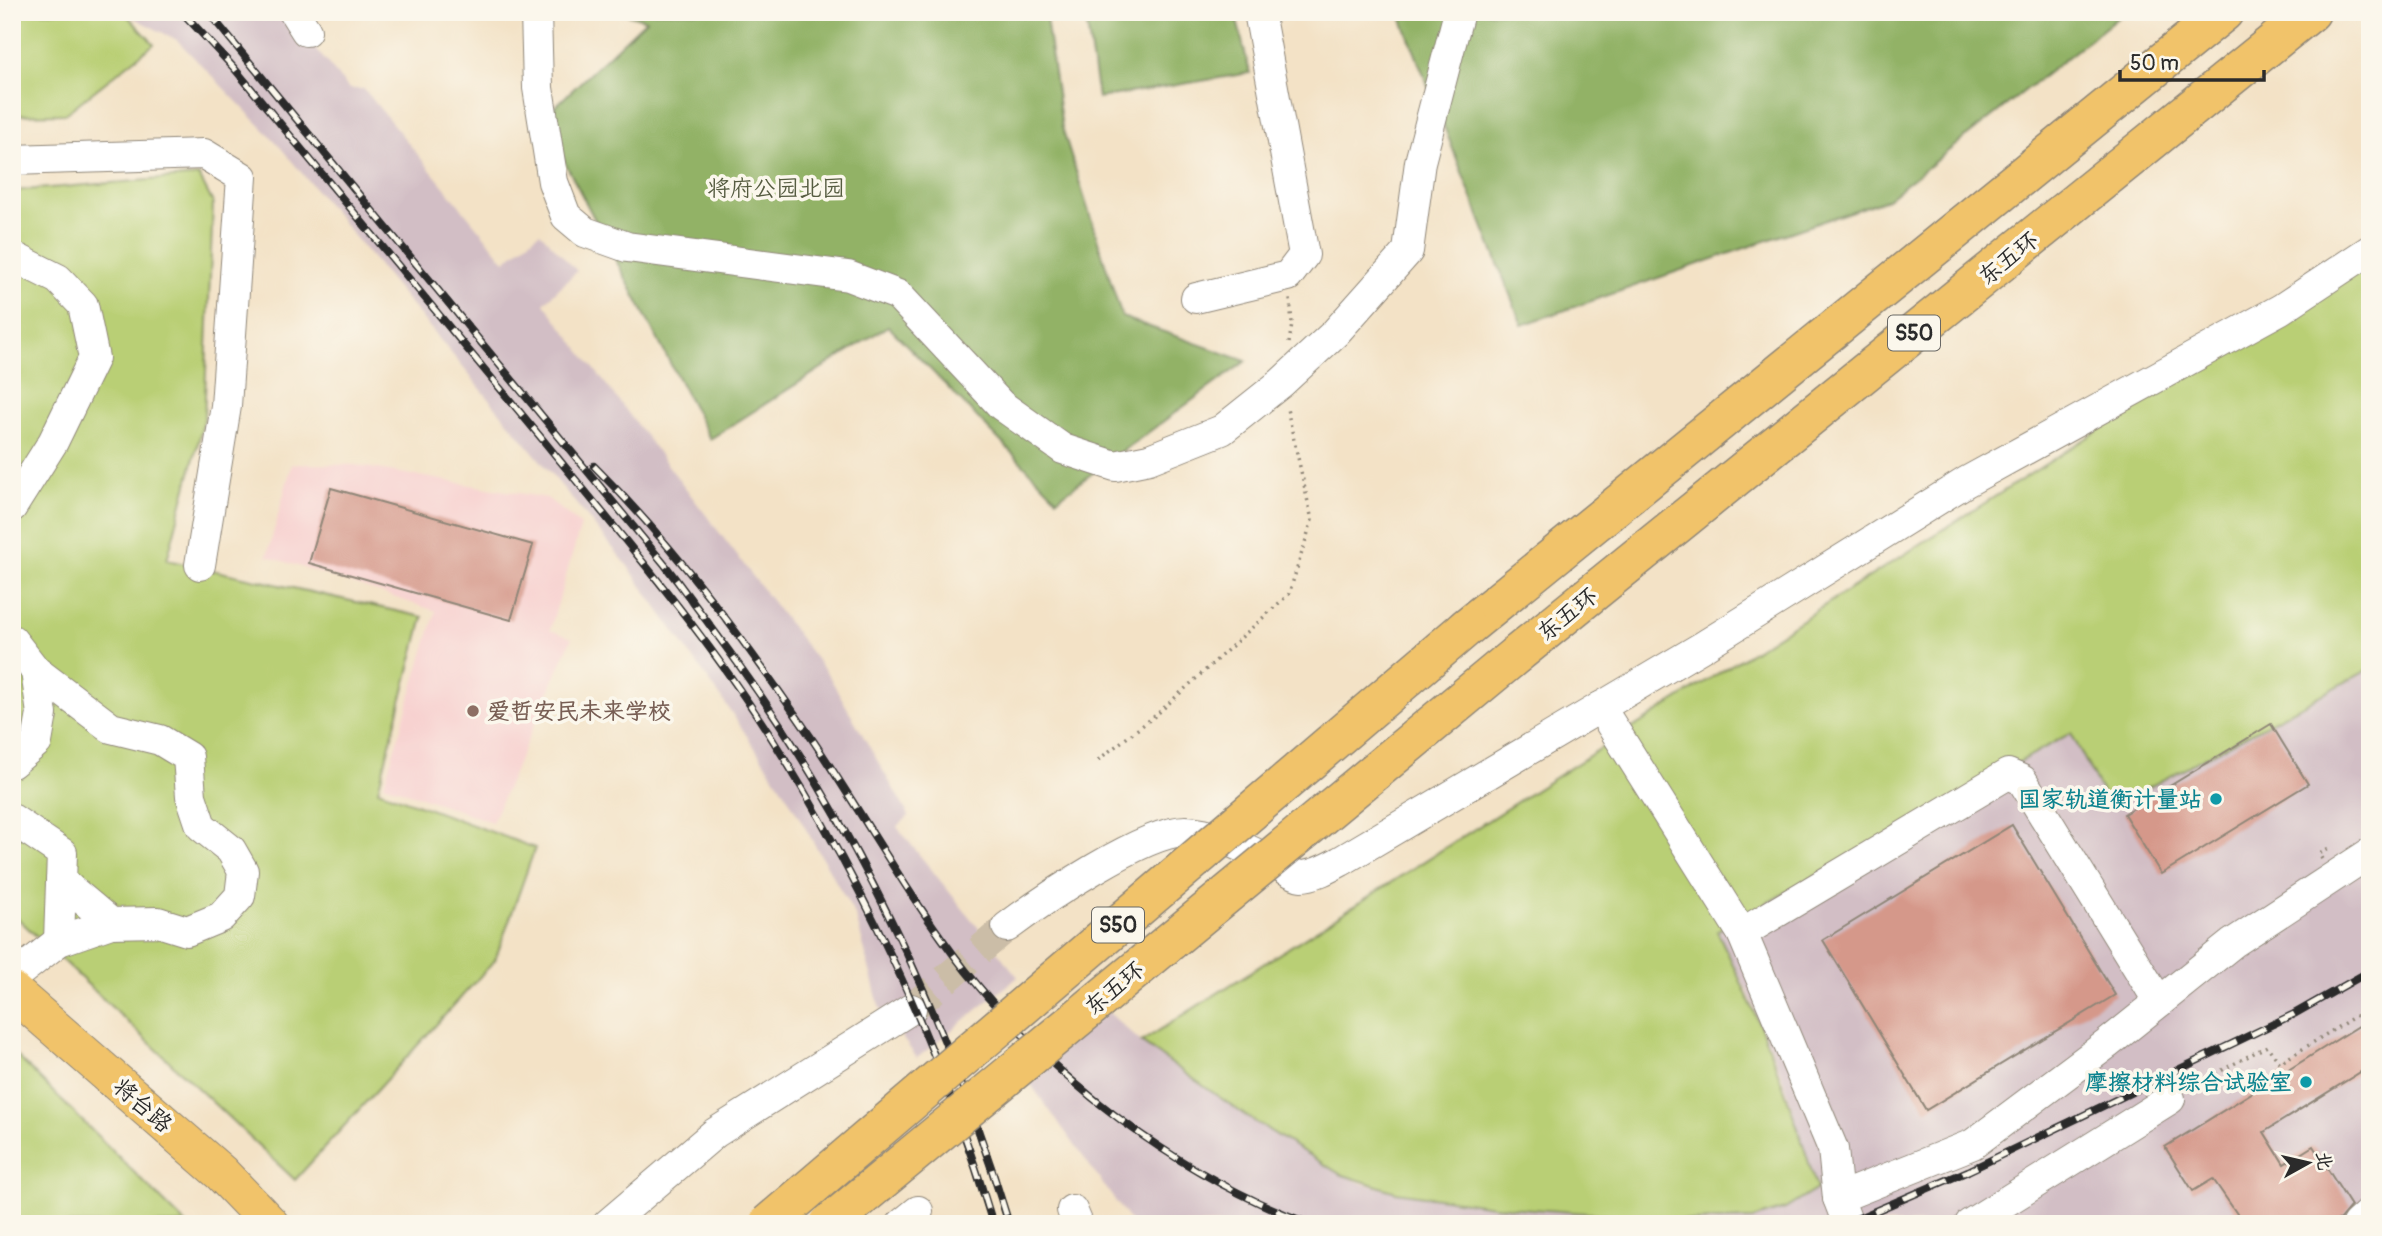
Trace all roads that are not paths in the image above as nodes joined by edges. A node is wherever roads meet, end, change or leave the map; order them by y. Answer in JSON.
{"nodes":[{"id":1,"x":536,"y":12,"type":"edge"},
{"id":2,"x":1259,"y":12,"type":"edge"},
{"id":3,"x":1460,"y":12,"type":"edge"},
{"id":4,"x":2224,"y":12,"type":"edge"},
{"id":5,"x":2311,"y":12,"type":"edge"},
{"id":6,"x":12,"y":160,"type":"edge"},
{"id":7,"x":2370,"y":250,"type":"edge"},
{"id":8,"x":12,"y":256,"type":"edge"},
{"id":9,"x":1196,"y":298,"type":"dead end"},
{"id":10,"x":12,"y":507,"type":"edge"},
{"id":11,"x":200,"y":565,"type":"dead end"},
{"id":12,"x":12,"y":640,"type":"edge"},
{"id":13,"x":36,"y":671,"type":"junction"},
{"id":14,"x":1600,"y":707,"type":"junction"},
{"id":15,"x":12,"y":763,"type":"edge"},
{"id":16,"x":12,"y":819,"type":"edge"},
{"id":17,"x":2370,"y":853,"type":"edge"},
{"id":18,"x":61,"y":881,"type":"junction"},
{"id":19,"x":111,"y":923,"type":"junction"},
{"id":20,"x":1007,"y":927,"type":"tunnel mouth"},
{"id":21,"x":1742,"y":933,"type":"junction"},
{"id":22,"x":60,"y":941,"type":"junction"},
{"id":23,"x":12,"y":978,"type":"edge"},
{"id":24,"x":12,"y":991,"type":"edge"},
{"id":25,"x":2159,"y":1002,"type":"junction"},
{"id":26,"x":911,"y":1009,"type":"tunnel mouth"},
{"id":27,"x":2170,"y":1099,"type":"road end"},
{"id":28,"x":1843,"y":1211,"type":"edge"},
{"id":29,"x":2370,"y":1212,"type":"edge"},
{"id":30,"x":270,"y":1224,"type":"edge"},
{"id":31,"x":608,"y":1224,"type":"edge"},
{"id":32,"x":768,"y":1224,"type":"edge"},
{"id":33,"x":830,"y":1224,"type":"edge"},
{"id":34,"x":1970,"y":1224,"type":"edge"},
{"id":35,"x":2357,"y":1224,"type":"edge"}],
"edges":[{"from":1,"to":3,"type":"street"},
{"from":2,"to":9,"type":"street"},
{"from":4,"to":32,"type":"highway","name":"东五环","number":"S50","bridge":true},
{"from":5,"to":33,"type":"highway","name":"东五环","number":"S50","bridge":true},
{"from":6,"to":11,"type":"street"},
{"from":7,"to":14,"type":"street"},
{"from":8,"to":10,"type":"street"},
{"from":12,"to":13,"type":"street"},
{"from":13,"to":15,"type":"street"},
{"from":13,"to":19,"type":"street"},
{"from":14,"to":20,"type":"street"},
{"from":14,"to":21,"type":"street"},
{"from":16,"to":18,"type":"street"},
{"from":17,"to":25,"type":"street"},
{"from":18,"to":19,"type":"street"},
{"from":18,"to":22,"type":"street"},
{"from":19,"to":22,"type":"street"},
{"from":21,"to":25,"type":"street"},
{"from":21,"to":28,"type":"street"},
{"from":22,"to":23,"type":"street"},
{"from":24,"to":30,"type":"main road","name":"将台路"},
{"from":25,"to":28,"type":"street"},
{"from":26,"to":31,"type":"street"},
{"from":27,"to":34,"type":"street"},
{"from":29,"to":35,"type":"street"}]}
